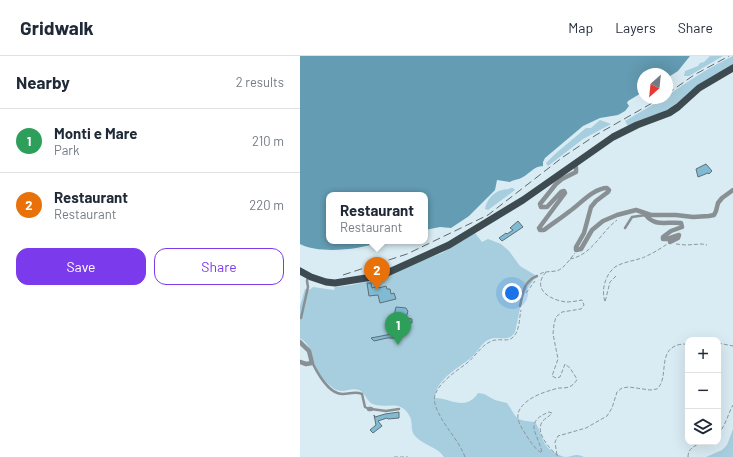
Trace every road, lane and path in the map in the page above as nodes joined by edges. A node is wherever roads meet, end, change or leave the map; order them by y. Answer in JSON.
{"nodes":[{"id":1,"x":733,"y":68,"type":"edge"},
{"id":2,"x":574,"y":164,"type":"junction"},
{"id":3,"x":733,"y":190,"type":"edge"},
{"id":4,"x":622,"y":213,"type":"junction"},
{"id":5,"x":646,"y":215,"type":"junction"},
{"id":6,"x":626,"y":228,"type":"dead end"},
{"id":7,"x":670,"y":242,"type":"junction"},
{"id":8,"x":706,"y":246,"type":"dead end"},
{"id":9,"x":578,"y":250,"type":"junction"},
{"id":10,"x":570,"y":259,"type":"junction"},
{"id":11,"x":546,"y":272,"type":"junction"},
{"id":12,"x":304,"y":273,"type":"edge"},
{"id":13,"x":537,"y":276,"type":"junction"},
{"id":14,"x":616,"y":276,"type":"dead end"},
{"id":15,"x":525,"y":297,"type":"dead end"},
{"id":16,"x":523,"y":304,"type":"dead end"},
{"id":17,"x":520,"y":306,"type":"dead end"},
{"id":18,"x":301,"y":318,"type":"dead end"},
{"id":19,"x":300,"y":342,"type":"edge"},
{"id":20,"x":685,"y":344,"type":"edge"},
{"id":21,"x":721,"y":344,"type":"edge"},
{"id":22,"x":733,"y":346,"type":"edge"},
{"id":23,"x":300,"y":362,"type":"edge"},
{"id":24,"x":312,"y":364,"type":"junction"},
{"id":25,"x":733,"y":405,"type":"edge"},
{"id":26,"x":399,"y":409,"type":"dead end"},
{"id":27,"x":721,"y":430,"type":"edge"},
{"id":28,"x":696,"y":445,"type":"edge"},
{"id":29,"x":558,"y":456,"type":"edge"},
{"id":30,"x":394,"y":457,"type":"edge"},
{"id":31,"x":408,"y":457,"type":"edge"},
{"id":32,"x":464,"y":457,"type":"edge"},
{"id":33,"x":688,"y":457,"type":"edge"}],
"edges":[{"from":1,"to":2,"type":"main road"},
{"from":2,"to":9,"type":"street"},
{"from":2,"to":12,"type":"main road"},
{"from":3,"to":5,"type":"street"},
{"from":4,"to":5,"type":"street"},
{"from":4,"to":9,"type":"street"},
{"from":4,"to":10,"type":"path"},
{"from":5,"to":6,"type":"lane"},
{"from":5,"to":7,"type":"street"},
{"from":7,"to":8,"type":"path"},
{"from":7,"to":14,"type":"path"},
{"from":9,"to":10,"type":"path"},
{"from":10,"to":11,"type":"path"},
{"from":11,"to":13,"type":"path"},
{"from":11,"to":29,"type":"path"},
{"from":12,"to":18,"type":"lane"},
{"from":13,"to":15,"type":"path"},
{"from":13,"to":17,"type":"lane"},
{"from":16,"to":32,"type":"path"},
{"from":19,"to":24,"type":"street"},
{"from":20,"to":29,"type":"path"},
{"from":21,"to":22,"type":"path"},
{"from":23,"to":24,"type":"street"},
{"from":24,"to":26,"type":"lane"},
{"from":25,"to":27,"type":"path"},
{"from":28,"to":33,"type":"path"},
{"from":30,"to":31,"type":"path"}]}
